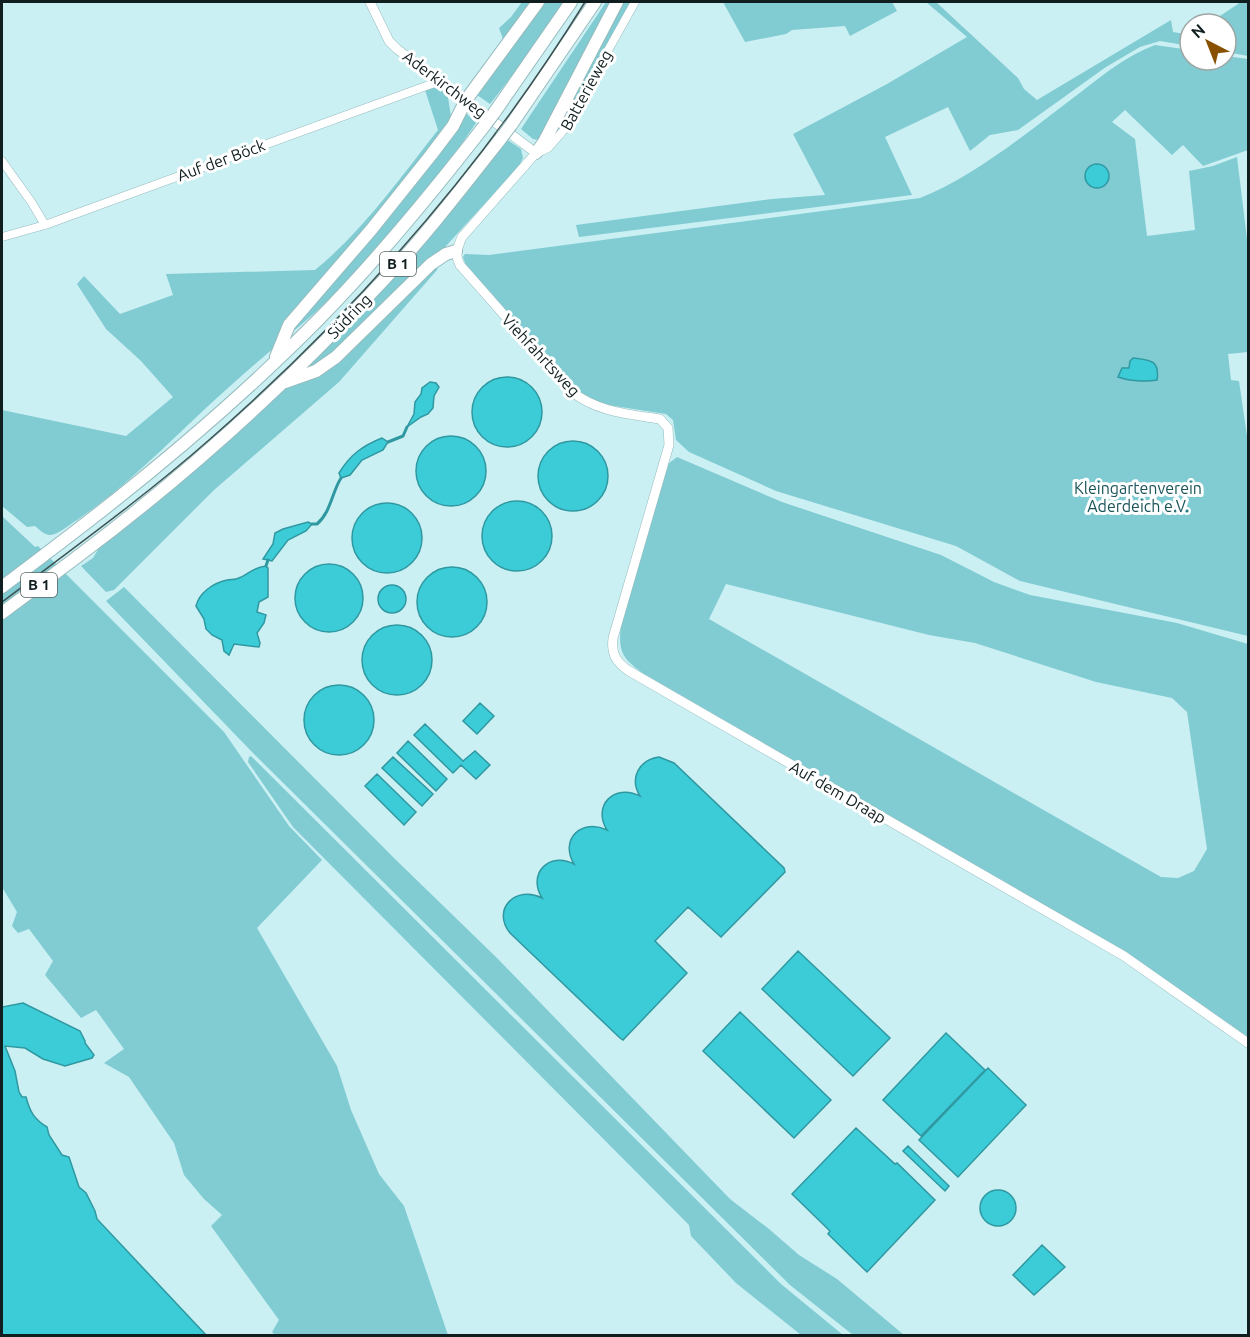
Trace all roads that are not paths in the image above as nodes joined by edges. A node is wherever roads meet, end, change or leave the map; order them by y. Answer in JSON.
{"nodes":[{"id":1,"x":370,"y":2,"type":"edge"},
{"id":2,"x":538,"y":2,"type":"edge"},
{"id":3,"x":572,"y":2,"type":"edge"},
{"id":4,"x":595,"y":2,"type":"edge"},
{"id":5,"x":617,"y":2,"type":"edge"},
{"id":6,"x":635,"y":2,"type":"edge"},
{"id":7,"x":440,"y":81,"type":"junction"},
{"id":8,"x":466,"y":100,"type":"junction"},
{"id":9,"x":536,"y":153,"type":"junction"},
{"id":10,"x":2,"y":161,"type":"edge"},
{"id":11,"x":45,"y":225,"type":"junction"},
{"id":12,"x":2,"y":237,"type":"edge"},
{"id":13,"x":456,"y":251,"type":"junction"},
{"id":14,"x":273,"y":364,"type":"junction"},
{"id":15,"x":284,"y":382,"type":"junction"},
{"id":16,"x":669,"y":445,"type":"joint"},
{"id":17,"x":2,"y":587,"type":"edge"},
{"id":18,"x":2,"y":613,"type":"edge"},
{"id":19,"x":1248,"y":1043,"type":"edge"}],
"edges":[{"from":1,"to":7,"type":"street","name":"Aderkirchweg"},
{"from":2,"to":8,"type":"main road"},
{"from":3,"to":14,"type":"main road","name":"Südring","number":"B 1","bridge":true},
{"from":4,"to":15,"type":"main road","name":"Südring","number":"B 1","bridge":true},
{"from":5,"to":9,"type":"main road"},
{"from":6,"to":9,"type":"street","name":"Batterieweg"},
{"from":7,"to":8,"type":"street","name":"Aderkirchweg"},
{"from":7,"to":11,"type":"street","name":"Auf der Böck"},
{"from":8,"to":9,"type":"street","name":"Aderkirchweg"},
{"from":8,"to":14,"type":"main road"},
{"from":9,"to":13,"type":"street","name":"Batterieweg"},
{"from":10,"to":11,"type":"street"},
{"from":11,"to":12,"type":"street","name":"Auf der Böck"},
{"from":13,"to":15,"type":"main road"},
{"from":13,"to":16,"type":"street","name":"Viehfahrtsweg"},
{"from":14,"to":17,"type":"main road","name":"Südring","number":"B 1"},
{"from":15,"to":18,"type":"main road","name":"Südring","number":"B 1"},
{"from":16,"to":19,"type":"street","name":"Auf dem Draap"}]}
